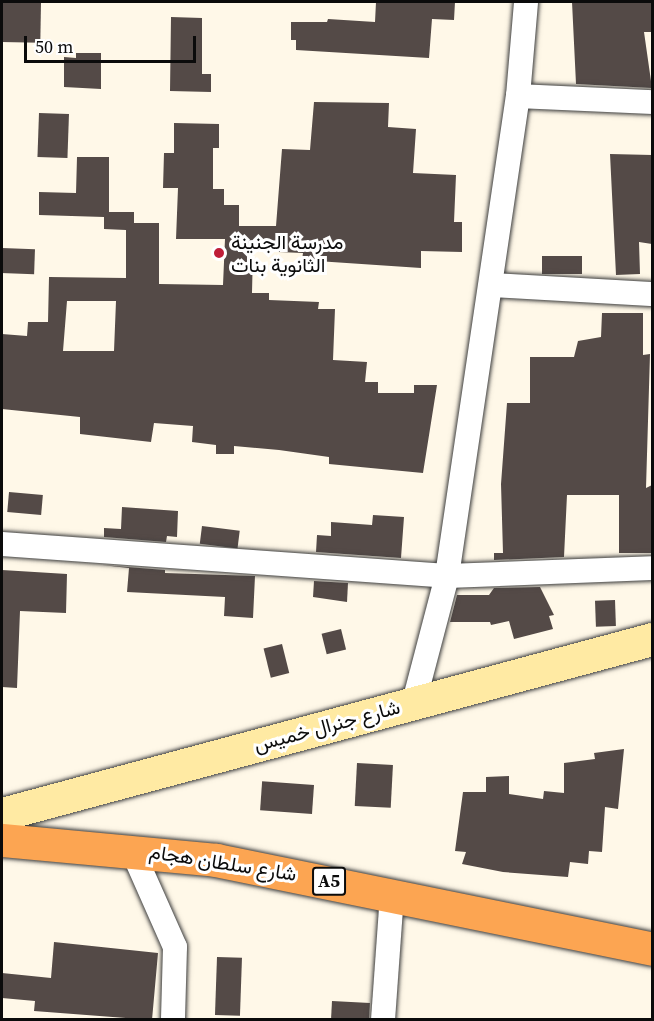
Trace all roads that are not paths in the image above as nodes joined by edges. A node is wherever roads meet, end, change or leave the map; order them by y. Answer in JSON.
{"nodes":[{"id":1,"x":526,"y":2,"type":"edge"},
{"id":2,"x":518,"y":96,"type":"junction"},
{"id":3,"x":652,"y":102,"type":"edge"},
{"id":4,"x":491,"y":285,"type":"junction"},
{"id":5,"x":652,"y":294,"type":"edge"},
{"id":6,"x":2,"y":544,"type":"edge"},
{"id":7,"x":652,"y":568,"type":"edge"},
{"id":8,"x":447,"y":576,"type":"junction"},
{"id":9,"x":652,"y":639,"type":"edge"},
{"id":10,"x":414,"y":702,"type":"junction"},
{"id":11,"x":2,"y":814,"type":"edge"},
{"id":12,"x":2,"y":840,"type":"edge"},
{"id":13,"x":132,"y":850,"type":"junction"},
{"id":14,"x":392,"y":894,"type":"junction"},
{"id":15,"x":652,"y":949,"type":"edge"},
{"id":16,"x":173,"y":1020,"type":"edge"},
{"id":17,"x":383,"y":1020,"type":"edge"}],
"edges":[{"from":1,"to":2,"type":"street"},
{"from":2,"to":3,"type":"street"},
{"from":2,"to":4,"type":"street"},
{"from":4,"to":5,"type":"street"},
{"from":4,"to":8,"type":"street"},
{"from":6,"to":8,"type":"street"},
{"from":7,"to":8,"type":"street"},
{"from":8,"to":10,"type":"street"},
{"from":9,"to":10,"type":"main road","name":"شارع جنرال خميس"},
{"from":10,"to":11,"type":"main road","name":"شارع جنرال خميس"},
{"from":12,"to":13,"type":"highway","name":"شارع سلطان هجام","number":"A5"},
{"from":13,"to":14,"type":"highway","name":"شارع سلطان هجام","number":"A5"},
{"from":13,"to":16,"type":"street"},
{"from":14,"to":15,"type":"highway","name":"شارع سلطان هجام","number":"A5"},
{"from":14,"to":17,"type":"street"}]}
